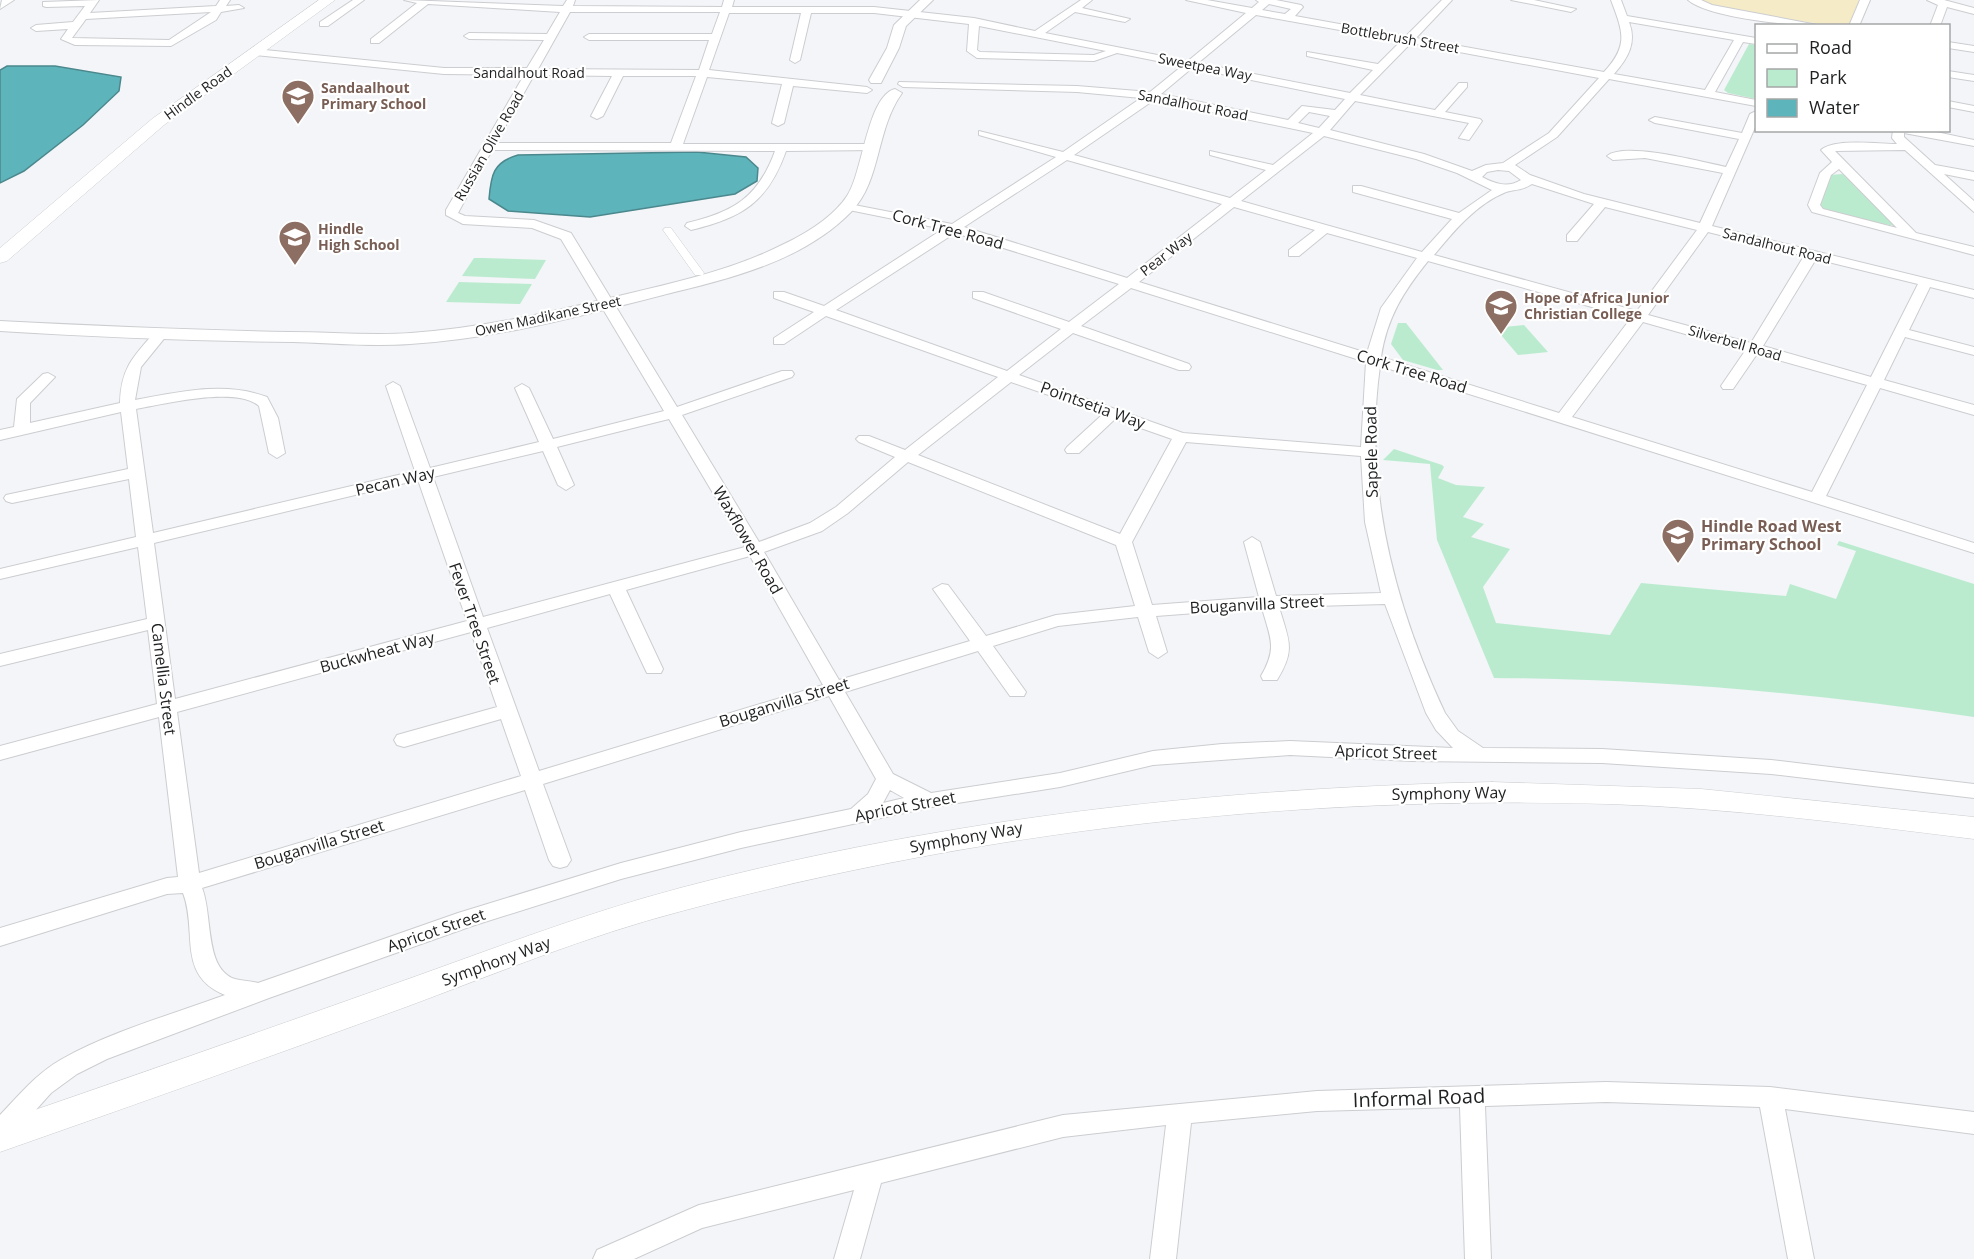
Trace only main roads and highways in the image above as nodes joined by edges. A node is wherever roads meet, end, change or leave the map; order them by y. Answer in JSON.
{"nodes":[{"id":1,"x":328,"y":0,"type":"edge"},
{"id":2,"x":74,"y":195,"type":"junction"},
{"id":3,"x":0,"y":257,"type":"edge"},
{"id":4,"x":0,"y":269,"type":"edge"},
{"id":5,"x":1974,"y":828,"type":"edge"},
{"id":6,"x":0,"y":1137,"type":"edge"}],
"edges":[{"from":1,"to":2,"type":"main road","name":"Hindle Road"},
{"from":2,"to":3,"type":"main road","name":"Hindle Road"},
{"from":2,"to":4,"type":"main road","name":"Hindle Road"},
{"from":5,"to":6,"type":"main road","name":"Symphony Way"}]}
